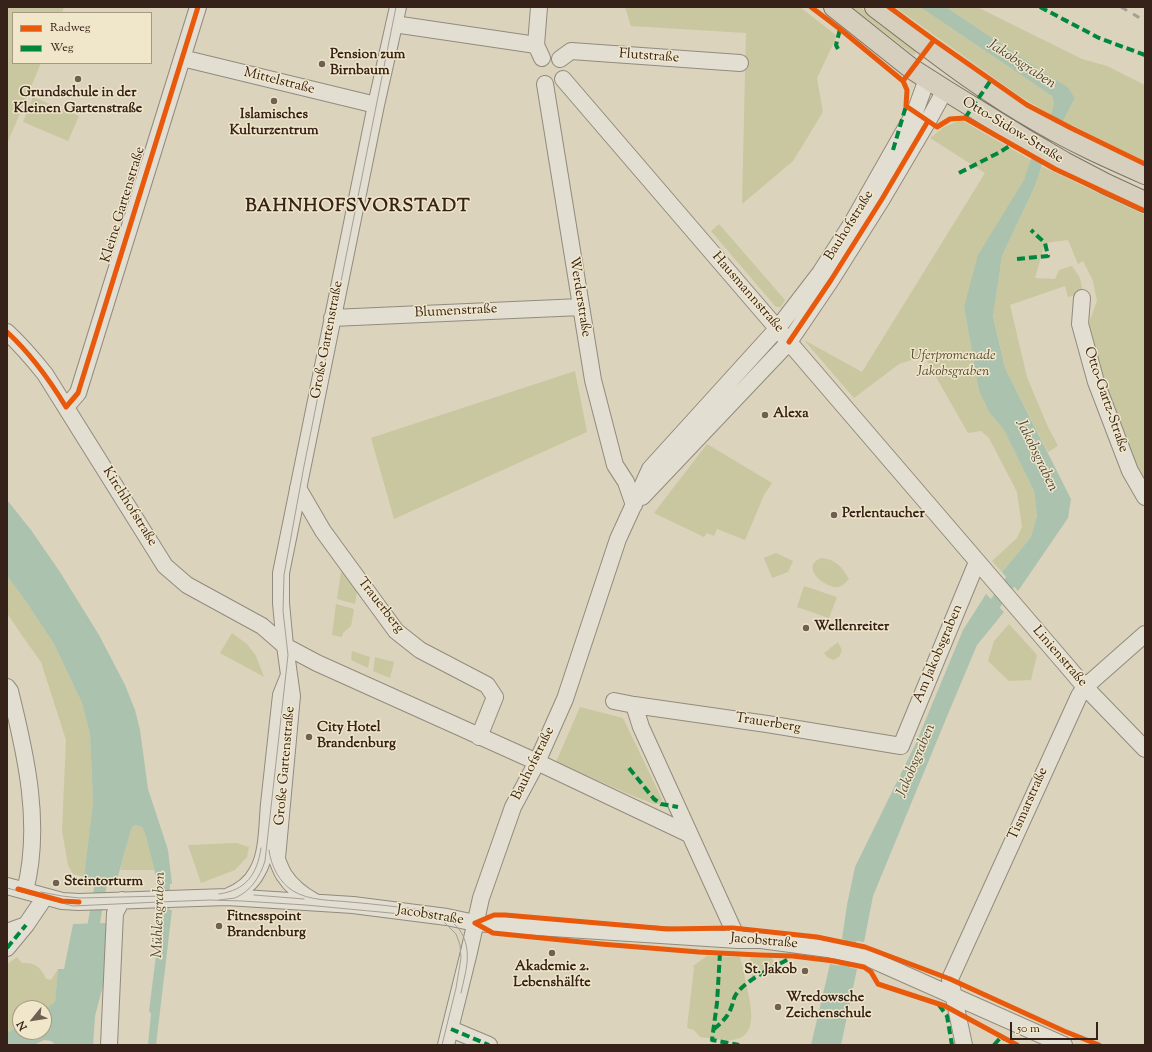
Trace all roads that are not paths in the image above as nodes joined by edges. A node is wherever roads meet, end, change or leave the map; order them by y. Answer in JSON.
{"nodes":[{"id":1,"x":198,"y":7,"type":"edge"},
{"id":2,"x":398,"y":7,"type":"edge"},
{"id":3,"x":539,"y":7,"type":"edge"},
{"id":4,"x":834,"y":7,"type":"edge"},
{"id":5,"x":875,"y":7,"type":"edge"},
{"id":6,"x":394,"y":24,"type":"junction"},
{"id":7,"x":182,"y":58,"type":"junction"},
{"id":8,"x":560,"y":59,"type":"junction"},
{"id":9,"x":740,"y":63,"type":"dead end"},
{"id":10,"x":950,"y":64,"type":"junction"},
{"id":11,"x":539,"y":66,"type":"junction"},
{"id":12,"x":563,"y":79,"type":"junction"},
{"id":13,"x":927,"y":79,"type":"junction"},
{"id":14,"x":945,"y":90,"type":"junction"},
{"id":15,"x":376,"y":105,"type":"junction"},
{"id":16,"x":1145,"y":174,"type":"edge"},
{"id":17,"x":1145,"y":202,"type":"edge"},
{"id":18,"x":1082,"y":298,"type":"dead end"},
{"id":19,"x":581,"y":307,"type":"junction"},
{"id":20,"x":332,"y":318,"type":"junction"},
{"id":21,"x":777,"y":329,"type":"junction"},
{"id":22,"x":7,"y":332,"type":"edge"},
{"id":23,"x":789,"y":342,"type":"junction"},
{"id":24,"x":66,"y":407,"type":"junction"},
{"id":25,"x":298,"y":488,"type":"junction"},
{"id":26,"x":1145,"y":498,"type":"edge"},
{"id":27,"x":634,"y":505,"type":"junction"},
{"id":28,"x":977,"y":562,"type":"junction"},
{"id":29,"x":1145,"y":634,"type":"edge"},
{"id":30,"x":285,"y":646,"type":"junction"},
{"id":31,"x":290,"y":675,"type":"junction"},
{"id":32,"x":7,"y":687,"type":"edge"},
{"id":33,"x":1085,"y":687,"type":"junction"},
{"id":34,"x":614,"y":701,"type":"dead end"},
{"id":35,"x":634,"y":705,"type":"junction"},
{"id":36,"x":480,"y":737,"type":"junction"},
{"id":37,"x":901,"y":746,"type":"joint"},
{"id":38,"x":1145,"y":749,"type":"edge"},
{"id":39,"x":537,"y":762,"type":"junction"},
{"id":40,"x":689,"y":834,"type":"junction"},
{"id":41,"x":266,"y":837,"type":"junction"},
{"id":42,"x":277,"y":858,"type":"junction"},
{"id":43,"x":7,"y":886,"type":"edge"},
{"id":44,"x":25,"y":891,"type":"junction"},
{"id":45,"x":45,"y":897,"type":"junction"},
{"id":46,"x":227,"y":897,"type":"junction"},
{"id":47,"x":117,"y":900,"type":"junction"},
{"id":48,"x":315,"y":902,"type":"junction"},
{"id":49,"x":475,"y":923,"type":"junction"},
{"id":50,"x":26,"y":925,"type":"junction"},
{"id":51,"x":7,"y":932,"type":"edge"},
{"id":52,"x":738,"y":940,"type":"junction"},
{"id":53,"x":7,"y":948,"type":"edge"},
{"id":54,"x":953,"y":996,"type":"junction"},
{"id":55,"x":451,"y":1029,"type":"junction"},
{"id":56,"x":109,"y":1045,"type":"edge"},
{"id":57,"x":446,"y":1045,"type":"edge"},
{"id":58,"x":489,"y":1045,"type":"edge"},
{"id":59,"x":964,"y":1045,"type":"edge"},
{"id":60,"x":1064,"y":1045,"type":"edge"}],
"edges":[{"from":1,"to":7,"type":"street","name":"Kleine Gartenstraße"},
{"from":2,"to":6,"type":"street","name":"Große Gartenstraße"},
{"from":3,"to":11,"type":"street","name":"Werderstraße"},
{"from":4,"to":13,"type":"main road","name":"Otto-Sidow-Straße"},
{"from":5,"to":10,"type":"main road","name":"Otto-Sidow-Straße"},
{"from":6,"to":11,"type":"street"},
{"from":6,"to":15,"type":"street","name":"Große Gartenstraße"},
{"from":7,"to":15,"type":"street","name":"Mittelstraße"},
{"from":7,"to":24,"type":"street","name":"Kleine Gartenstraße"},
{"from":8,"to":9,"type":"street","name":"Flutstraße"},
{"from":8,"to":11,"type":"street"},
{"from":8,"to":12,"type":"street"},
{"from":10,"to":13,"type":"main road"},
{"from":10,"to":14,"type":"main road"},
{"from":10,"to":16,"type":"main road","name":"Otto-Sidow-Straße"},
{"from":11,"to":12,"type":"street"},
{"from":11,"to":19,"type":"street","name":"Werderstraße"},
{"from":12,"to":21,"type":"street","name":"Hausmannstraße"},
{"from":13,"to":14,"type":"main road","name":"Otto-Sidow-Straße"},
{"from":13,"to":21,"type":"street","name":"Bauhofstraße"},
{"from":14,"to":17,"type":"main road","name":"Otto-Sidow-Straße"},
{"from":14,"to":23,"type":"street","name":"Bauhofstraße"},
{"from":15,"to":20,"type":"street","name":"Große Gartenstraße"},
{"from":18,"to":26,"type":"street","name":"Otto-Gartz-Straße"},
{"from":19,"to":20,"type":"street","name":"Blumenstraße"},
{"from":19,"to":27,"type":"street","name":"Werderstraße"},
{"from":20,"to":25,"type":"street","name":"Große Gartenstraße"},
{"from":21,"to":23,"type":"street","name":"Hausmannstraße"},
{"from":21,"to":27,"type":"street","name":"Bauhofstraße"},
{"from":22,"to":24,"type":"street","name":"Kirchhofstraße"},
{"from":23,"to":27,"type":"street","name":"Bauhofstraße"},
{"from":23,"to":28,"type":"street","name":"Hausmannstraße"},
{"from":24,"to":30,"type":"street","name":"Kirchhofstraße"},
{"from":25,"to":30,"type":"street","name":"Große Gartenstraße"},
{"from":25,"to":36,"type":"street","name":"Trauerberg"},
{"from":27,"to":39,"type":"street","name":"Bauhofstraße"},
{"from":28,"to":33,"type":"street","name":"Linienstraße"},
{"from":28,"to":37,"type":"street","name":"Am Jakobsgraben"},
{"from":29,"to":33,"type":"street","name":"Tismarstraße"},
{"from":30,"to":31,"type":"street","name":"Große Gartenstraße"},
{"from":30,"to":36,"type":"street"},
{"from":31,"to":41,"type":"street","name":"Große Gartenstraße"},
{"from":31,"to":42,"type":"street","name":"Große Gartenstraße"},
{"from":32,"to":44,"type":"street"},
{"from":33,"to":38,"type":"street","name":"Linienstraße"},
{"from":33,"to":54,"type":"street","name":"Tismarstraße"},
{"from":34,"to":35,"type":"street","name":"Trauerberg"},
{"from":35,"to":37,"type":"street","name":"Trauerberg"},
{"from":35,"to":40,"type":"street"},
{"from":36,"to":39,"type":"street"},
{"from":39,"to":40,"type":"street"},
{"from":39,"to":49,"type":"street","name":"Bauhofstraße"},
{"from":40,"to":52,"type":"street"},
{"from":41,"to":42,"type":"street","name":"Große Gartenstraße"},
{"from":41,"to":46,"type":"street","name":"Große Gartenstraße"},
{"from":42,"to":48,"type":"street","name":"Große Gartenstraße"},
{"from":43,"to":44,"type":"street","name":"Jacobstraße"},
{"from":44,"to":45,"type":"street","name":"Jacobstraße"},
{"from":45,"to":47,"type":"street","name":"Jacobstraße"},
{"from":45,"to":50,"type":"street"},
{"from":46,"to":47,"type":"street","name":"Jacobstraße"},
{"from":46,"to":48,"type":"street","name":"Jacobstraße"},
{"from":47,"to":56,"type":"street"},
{"from":48,"to":49,"type":"street","name":"Jacobstraße"},
{"from":49,"to":52,"type":"street","name":"Jacobstraße"},
{"from":49,"to":55,"type":"street","name":"Bauhofstraße"},
{"from":50,"to":51,"type":"street"},
{"from":50,"to":53,"type":"street"},
{"from":52,"to":54,"type":"street","name":"Jacobstraße"},
{"from":54,"to":59,"type":"street","name":"Tismarstraße"},
{"from":54,"to":60,"type":"street","name":"Jacobstraße"},
{"from":55,"to":57,"type":"street","name":"Bauhofstraße"},
{"from":55,"to":58,"type":"street"}]}
